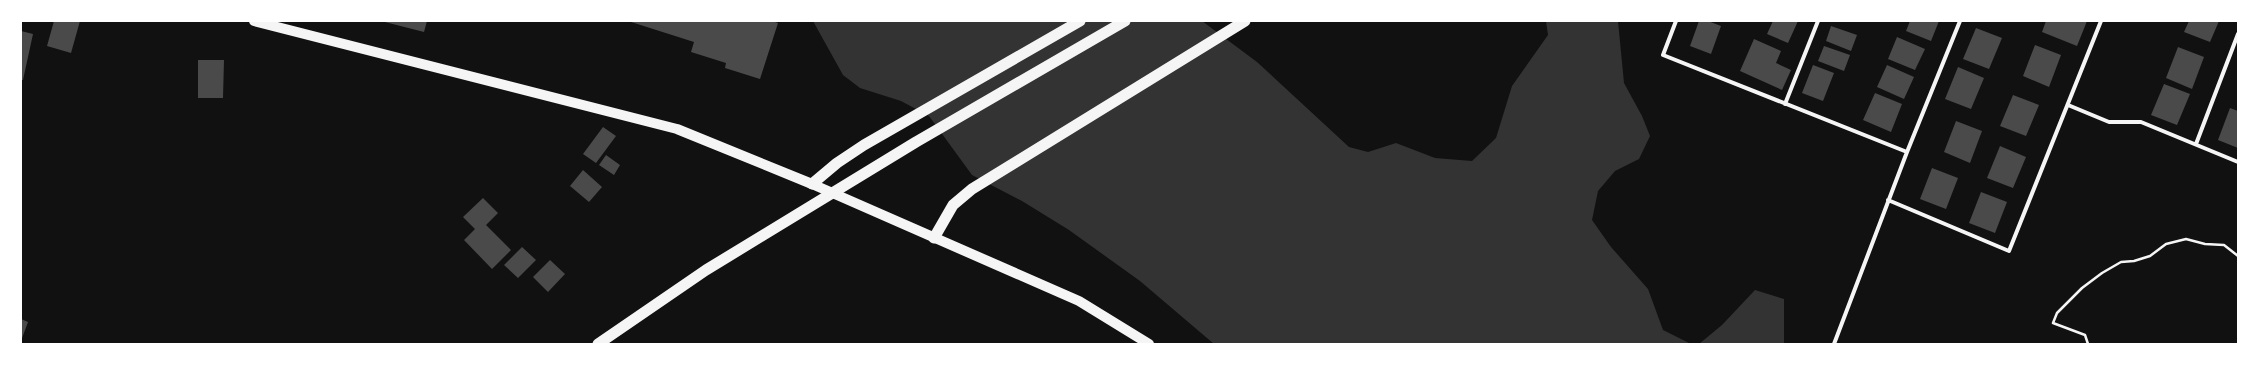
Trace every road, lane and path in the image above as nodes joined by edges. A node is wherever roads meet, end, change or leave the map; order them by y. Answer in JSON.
{"nodes":[{"id":1,"x":254,"y":21,"type":"edge"},
{"id":2,"x":1080,"y":21,"type":"edge"},
{"id":3,"x":1125,"y":21,"type":"edge"},
{"id":4,"x":1245,"y":21,"type":"edge"},
{"id":5,"x":1676,"y":21,"type":"edge"},
{"id":6,"x":1818,"y":21,"type":"edge"},
{"id":7,"x":1960,"y":21,"type":"edge"},
{"id":8,"x":2101,"y":21,"type":"edge"},
{"id":9,"x":2238,"y":34,"type":"edge"},
{"id":10,"x":1785,"y":104,"type":"junction"},
{"id":11,"x":2068,"y":105,"type":"junction"},
{"id":12,"x":2196,"y":144,"type":"junction"},
{"id":13,"x":1907,"y":152,"type":"junction"},
{"id":14,"x":2238,"y":162,"type":"edge"},
{"id":15,"x":812,"y":184,"type":"junction"},
{"id":16,"x":1888,"y":200,"type":"junction"},
{"id":17,"x":934,"y":238,"type":"junction"},
{"id":18,"x":2238,"y":256,"type":"edge"},
{"id":19,"x":598,"y":344,"type":"edge"},
{"id":20,"x":1149,"y":344,"type":"edge"},
{"id":21,"x":1834,"y":344,"type":"edge"},
{"id":22,"x":2088,"y":344,"type":"edge"}],
"edges":[{"from":1,"to":15,"type":"main road"},
{"from":2,"to":15,"type":"highway"},
{"from":3,"to":19,"type":"highway"},
{"from":4,"to":17,"type":"highway"},
{"from":5,"to":10,"type":"street"},
{"from":6,"to":10,"type":"street"},
{"from":7,"to":13,"type":"street"},
{"from":8,"to":11,"type":"street"},
{"from":9,"to":12,"type":"street"},
{"from":10,"to":13,"type":"street"},
{"from":11,"to":12,"type":"street"},
{"from":11,"to":16,"type":"street"},
{"from":12,"to":14,"type":"street"},
{"from":13,"to":16,"type":"street"},
{"from":15,"to":17,"type":"main road"},
{"from":16,"to":21,"type":"street"},
{"from":17,"to":20,"type":"main road"},
{"from":18,"to":22,"type":"path"}]}
